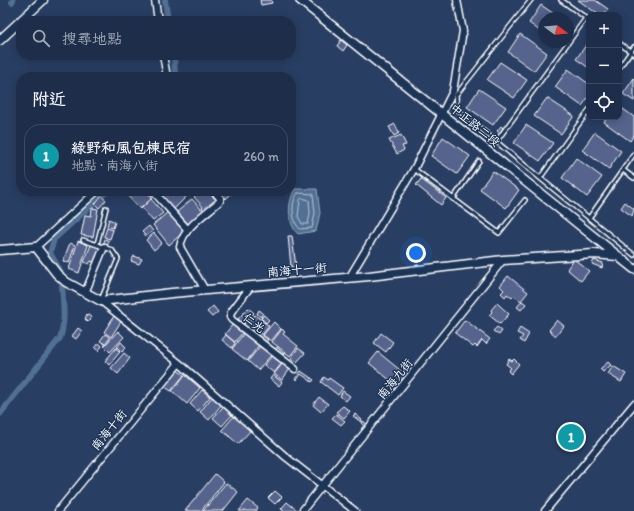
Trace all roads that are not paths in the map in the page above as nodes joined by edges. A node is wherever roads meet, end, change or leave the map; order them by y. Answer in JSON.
{"nodes":[{"id":1,"x":42,"y":0,"type":"edge"},
{"id":2,"x":154,"y":0,"type":"edge"},
{"id":3,"x":300,"y":0,"type":"edge"},
{"id":4,"x":457,"y":0,"type":"edge"},
{"id":5,"x":531,"y":0,"type":"edge"},
{"id":6,"x":561,"y":0,"type":"edge"},
{"id":7,"x":25,"y":16,"type":"edge"},
{"id":8,"x":157,"y":16,"type":"edge"},
{"id":9,"x":586,"y":18,"type":"edge"},
{"id":10,"x":586,"y":20,"type":"edge"},
{"id":11,"x":16,"y":25,"type":"edge"},
{"id":12,"x":0,"y":40,"type":"edge"},
{"id":13,"x":622,"y":45,"type":"edge"},
{"id":14,"x":634,"y":47,"type":"edge"},
{"id":15,"x":632,"y":53,"type":"edge"},
{"id":16,"x":164,"y":60,"type":"edge"},
{"id":17,"x":622,"y":65,"type":"edge"},
{"id":18,"x":166,"y":72,"type":"edge"},
{"id":19,"x":586,"y":114,"type":"edge"},
{"id":20,"x":443,"y":115,"type":"junction"},
{"id":21,"x":496,"y":142,"type":"junction"},
{"id":22,"x":634,"y":154,"type":"edge"},
{"id":23,"x":480,"y":161,"type":"dead end"},
{"id":24,"x":414,"y":169,"type":"junction"},
{"id":25,"x":623,"y":170,"type":"junction"},
{"id":26,"x":540,"y":178,"type":"junction"},
{"id":27,"x":634,"y":178,"type":"edge"},
{"id":28,"x":92,"y":196,"type":"edge"},
{"id":29,"x":157,"y":196,"type":"edge"},
{"id":30,"x":218,"y":196,"type":"edge"},
{"id":31,"x":453,"y":199,"type":"junction"},
{"id":32,"x":525,"y":200,"type":"dead end"},
{"id":33,"x":106,"y":208,"type":"dead end"},
{"id":34,"x":589,"y":218,"type":"junction"},
{"id":35,"x":188,"y":230,"type":"junction"},
{"id":36,"x":83,"y":240,"type":"dead end"},
{"id":37,"x":97,"y":244,"type":"junction"},
{"id":38,"x":36,"y":247,"type":"junction"},
{"id":39,"x":104,"y":247,"type":"junction"},
{"id":40,"x":0,"y":250,"type":"edge"},
{"id":41,"x":634,"y":255,"type":"edge"},
{"id":42,"x":618,"y":256,"type":"junction"},
{"id":43,"x":503,"y":260,"type":"junction"},
{"id":44,"x":634,"y":268,"type":"edge"},
{"id":45,"x":349,"y":278,"type":"junction"},
{"id":46,"x":251,"y":286,"type":"junction"},
{"id":47,"x":205,"y":290,"type":"junction"},
{"id":48,"x":85,"y":293,"type":"junction"},
{"id":49,"x":101,"y":302,"type":"junction"},
{"id":50,"x":179,"y":363,"type":"junction"},
{"id":51,"x":294,"y":369,"type":"dead end"},
{"id":52,"x":634,"y":404,"type":"edge"},
{"id":53,"x":322,"y":486,"type":"junction"},
{"id":54,"x":58,"y":511,"type":"edge"},
{"id":55,"x":302,"y":511,"type":"edge"},
{"id":56,"x":355,"y":511,"type":"edge"},
{"id":57,"x":545,"y":511,"type":"edge"}],
"edges":[{"from":1,"to":7,"type":"street"},
{"from":2,"to":8,"type":"street"},
{"from":3,"to":20,"type":"street","name":"中正路二段"},
{"from":4,"to":20,"type":"street"},
{"from":5,"to":21,"type":"lane"},
{"from":6,"to":9,"type":"lane"},
{"from":10,"to":21,"type":"lane"},
{"from":11,"to":12,"type":"street"},
{"from":13,"to":15,"type":"lane"},
{"from":14,"to":15,"type":"lane"},
{"from":15,"to":17,"type":"lane"},
{"from":16,"to":18,"type":"street"},
{"from":19,"to":26,"type":"lane"},
{"from":20,"to":24,"type":"street"},
{"from":20,"to":42,"type":"street","name":"中正路二段"},
{"from":21,"to":26,"type":"lane"},
{"from":22,"to":25,"type":"lane"},
{"from":23,"to":31,"type":"lane"},
{"from":24,"to":31,"type":"lane"},
{"from":24,"to":45,"type":"street"},
{"from":25,"to":27,"type":"lane"},
{"from":25,"to":34,"type":"lane"},
{"from":26,"to":34,"type":"lane"},
{"from":28,"to":38,"type":"street"},
{"from":29,"to":35,"type":"street"},
{"from":30,"to":35,"type":"street"},
{"from":31,"to":32,"type":"lane"},
{"from":33,"to":37,"type":"lane"},
{"from":34,"to":41,"type":"lane"},
{"from":35,"to":47,"type":"street"},
{"from":36,"to":37,"type":"lane"},
{"from":37,"to":39,"type":"lane"},
{"from":38,"to":40,"type":"street"},
{"from":38,"to":48,"type":"street"},
{"from":39,"to":48,"type":"street"},
{"from":39,"to":49,"type":"lane"},
{"from":42,"to":43,"type":"street","name":"南海十一街"},
{"from":42,"to":44,"type":"street","name":"中正路二段"},
{"from":43,"to":45,"type":"street","name":"南海十一街"},
{"from":43,"to":53,"type":"street","name":"南海九街"},
{"from":45,"to":46,"type":"street","name":"南海十一街"},
{"from":46,"to":47,"type":"street","name":"南海十一街"},
{"from":46,"to":51,"type":"street","name":"仁光"},
{"from":47,"to":49,"type":"street","name":"南海十一街"},
{"from":48,"to":49,"type":"street"},
{"from":49,"to":50,"type":"street"},
{"from":50,"to":53,"type":"street"},
{"from":50,"to":54,"type":"street","name":"南海十街"},
{"from":52,"to":57,"type":"street"},
{"from":53,"to":55,"type":"street","name":"南海九街"},
{"from":53,"to":56,"type":"street"}]}
